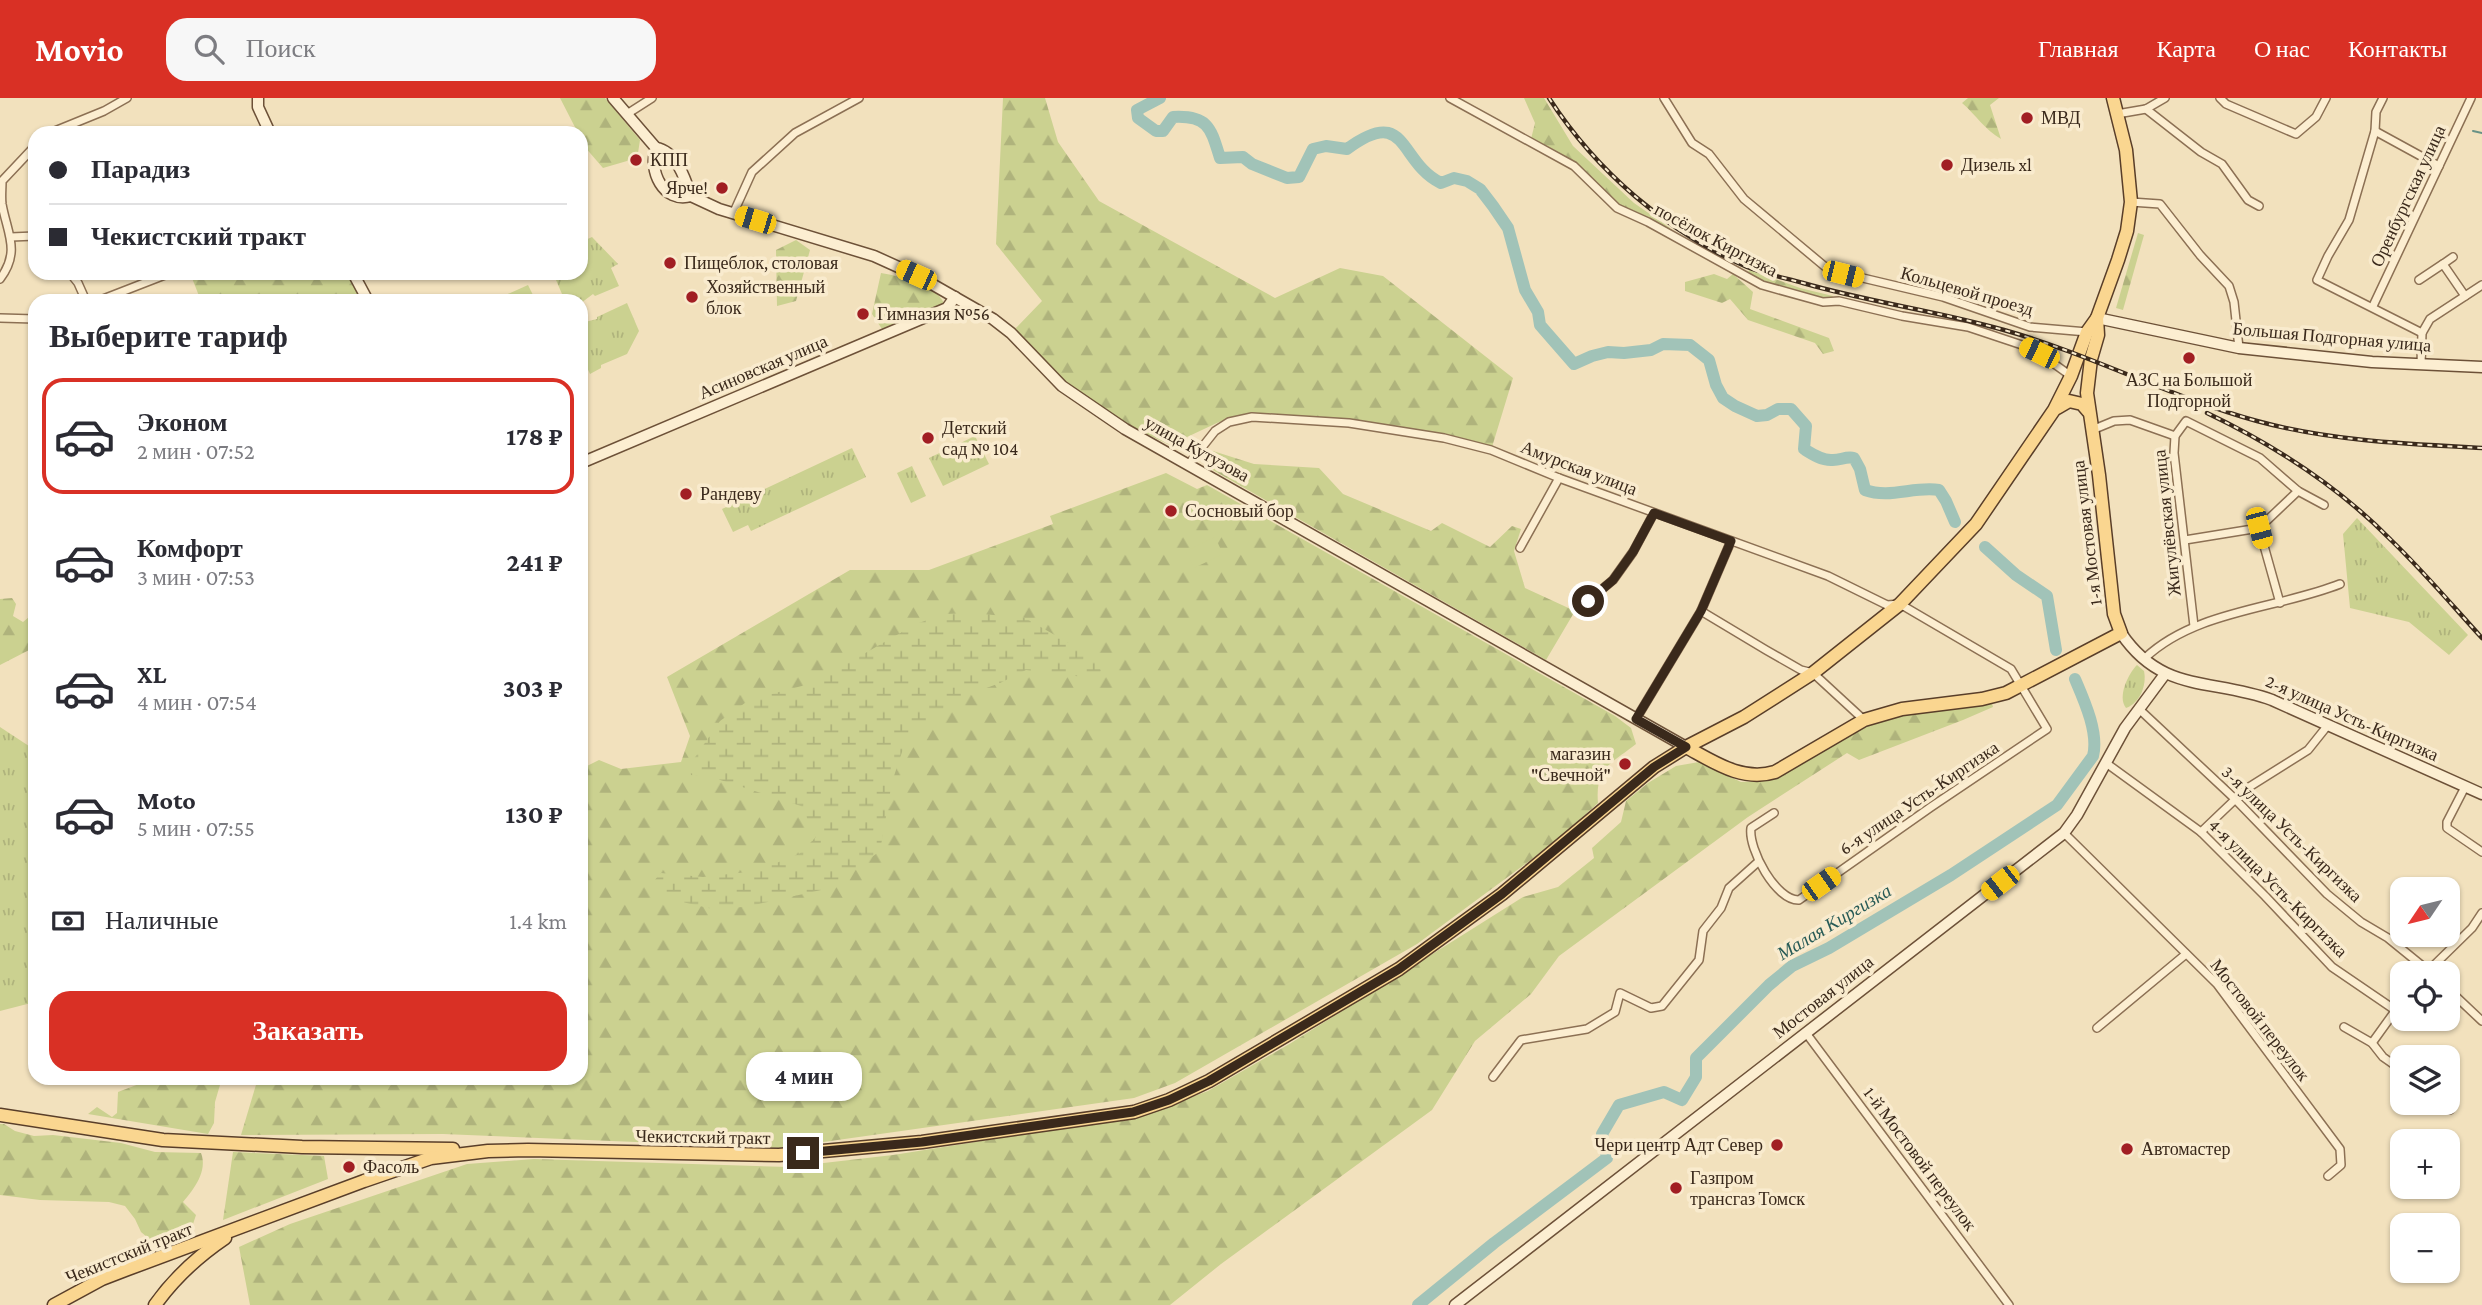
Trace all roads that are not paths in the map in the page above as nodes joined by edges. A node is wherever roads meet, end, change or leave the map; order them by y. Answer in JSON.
{"nodes":[{"id":1,"x":127,"y":98,"type":"edge"},
{"id":2,"x":258,"y":98,"type":"edge"},
{"id":3,"x":613,"y":98,"type":"edge"},
{"id":4,"x":652,"y":98,"type":"edge"},
{"id":5,"x":859,"y":98,"type":"edge"},
{"id":6,"x":1450,"y":98,"type":"edge"},
{"id":7,"x":1664,"y":98,"type":"edge"},
{"id":8,"x":2113,"y":98,"type":"edge"},
{"id":9,"x":2165,"y":98,"type":"edge"},
{"id":10,"x":2220,"y":98,"type":"edge"},
{"id":11,"x":2326,"y":98,"type":"edge"},
{"id":12,"x":2383,"y":98,"type":"edge"},
{"id":13,"x":2471,"y":98,"type":"edge"},
{"id":14,"x":2146,"y":109,"type":"junction"},
{"id":15,"x":627,"y":114,"type":"junction"},
{"id":16,"x":2117,"y":114,"type":"junction"},
{"id":17,"x":67,"y":126,"type":"edge"},
{"id":18,"x":267,"y":126,"type":"edge"},
{"id":19,"x":2375,"y":131,"type":"junction"},
{"id":20,"x":656,"y":148,"type":"junction"},
{"id":21,"x":28,"y":153,"type":"edge"},
{"id":22,"x":2439,"y":166,"type":"junction"},
{"id":23,"x":691,"y":196,"type":"junction"},
{"id":24,"x":2131,"y":202,"type":"junction"},
{"id":25,"x":2259,"y":206,"type":"dead end"},
{"id":26,"x":733,"y":214,"type":"junction"},
{"id":27,"x":28,"y":236,"type":"edge"},
{"id":28,"x":11,"y":237,"type":"junction"},
{"id":29,"x":2453,"y":257,"type":"dead end"},
{"id":30,"x":2443,"y":264,"type":"junction"},
{"id":31,"x":0,"y":279,"type":"edge"},
{"id":32,"x":152,"y":280,"type":"edge"},
{"id":33,"x":2419,"y":280,"type":"dead end"},
{"id":34,"x":2482,"y":285,"type":"edge"},
{"id":35,"x":116,"y":294,"type":"edge"},
{"id":36,"x":2465,"y":296,"type":"junction"},
{"id":37,"x":955,"y":297,"type":"junction"},
{"id":38,"x":2373,"y":306,"type":"junction"},
{"id":39,"x":0,"y":318,"type":"edge"},
{"id":40,"x":2097,"y":318,"type":"junction"},
{"id":41,"x":28,"y":319,"type":"edge"},
{"id":42,"x":2087,"y":332,"type":"junction"},
{"id":43,"x":2422,"y":333,"type":"junction"},
{"id":44,"x":2239,"y":348,"type":"junction"},
{"id":45,"x":2421,"y":365,"type":"junction"},
{"id":46,"x":2482,"y":367,"type":"edge"},
{"id":47,"x":2071,"y":376,"type":"junction"},
{"id":48,"x":2054,"y":410,"type":"junction"},
{"id":49,"x":2088,"y":411,"type":"junction"},
{"id":50,"x":2092,"y":430,"type":"junction"},
{"id":51,"x":2175,"y":436,"type":"junction"},
{"id":52,"x":588,"y":460,"type":"edge"},
{"id":53,"x":1188,"y":465,"type":"junction"},
{"id":54,"x":1559,"y":478,"type":"junction"},
{"id":55,"x":2298,"y":491,"type":"junction"},
{"id":56,"x":2324,"y":505,"type":"dead end"},
{"id":57,"x":1654,"y":513,"type":"junction"},
{"id":58,"x":2259,"y":528,"type":"junction"},
{"id":59,"x":2185,"y":540,"type":"junction"},
{"id":60,"x":1731,"y":541,"type":"junction"},
{"id":61,"x":1520,"y":548,"type":"dead end"},
{"id":62,"x":2340,"y":584,"type":"dead end"},
{"id":63,"x":1588,"y":601,"type":"dead end"},
{"id":64,"x":2280,"y":603,"type":"junction"},
{"id":65,"x":1900,"y":604,"type":"junction"},
{"id":66,"x":1701,"y":611,"type":"junction"},
{"id":67,"x":2194,"y":626,"type":"junction"},
{"id":68,"x":2121,"y":632,"type":"junction"},
{"id":69,"x":2145,"y":659,"type":"junction"},
{"id":70,"x":1813,"y":673,"type":"junction"},
{"id":71,"x":2165,"y":674,"type":"junction"},
{"id":72,"x":2021,"y":686,"type":"junction"},
{"id":73,"x":2139,"y":709,"type":"junction"},
{"id":74,"x":1636,"y":719,"type":"junction"},
{"id":75,"x":1864,"y":720,"type":"junction"},
{"id":76,"x":2328,"y":725,"type":"junction"},
{"id":77,"x":1686,"y":747,"type":"junction"},
{"id":78,"x":2106,"y":763,"type":"junction"},
{"id":79,"x":2465,"y":787,"type":"junction"},
{"id":80,"x":2482,"y":794,"type":"edge"},
{"id":81,"x":2234,"y":798,"type":"junction"},
{"id":82,"x":1774,"y":813,"type":"dead end"},
{"id":83,"x":2201,"y":832,"type":"junction"},
{"id":84,"x":2064,"y":833,"type":"junction"},
{"id":85,"x":2482,"y":852,"type":"edge"},
{"id":86,"x":1758,"y":862,"type":"junction"},
{"id":87,"x":2482,"y":913,"type":"edge"},
{"id":88,"x":2186,"y":954,"type":"junction"},
{"id":89,"x":2416,"y":961,"type":"edge"},
{"id":90,"x":2440,"y":961,"type":"edge"},
{"id":91,"x":2460,"y":1000,"type":"edge"},
{"id":92,"x":2390,"y":1007,"type":"edge"},
{"id":93,"x":2390,"y":1017,"type":"edge"},
{"id":94,"x":2482,"y":1021,"type":"edge"},
{"id":95,"x":2344,"y":1027,"type":"dead end"},
{"id":96,"x":2097,"y":1028,"type":"dead end"},
{"id":97,"x":1806,"y":1033,"type":"junction"},
{"id":98,"x":2372,"y":1043,"type":"junction"},
{"id":99,"x":2390,"y":1062,"type":"edge"},
{"id":100,"x":1493,"y":1077,"type":"dead end"},
{"id":101,"x":0,"y":1115,"type":"edge"},
{"id":102,"x":488,"y":1151,"type":"junction"},
{"id":103,"x":2328,"y":1176,"type":"dead end"},
{"id":104,"x":242,"y":1227,"type":"junction"},
{"id":105,"x":54,"y":1305,"type":"edge"},
{"id":106,"x":155,"y":1305,"type":"edge"},
{"id":107,"x":1455,"y":1305,"type":"edge"},
{"id":108,"x":2009,"y":1305,"type":"edge"}],
"edges":[{"from":1,"to":17,"type":"street"},
{"from":2,"to":18,"type":"street"},
{"from":3,"to":15,"type":"street"},
{"from":4,"to":15,"type":"street"},
{"from":5,"to":26,"type":"street"},
{"from":6,"to":47,"type":"street","name":"посёлок Киргизка"},
{"from":7,"to":42,"type":"street","name":"Кольцевой проезд"},
{"from":8,"to":16,"type":"main road"},
{"from":9,"to":14,"type":"street"},
{"from":10,"to":11,"type":"street"},
{"from":12,"to":19,"type":"street"},
{"from":13,"to":22,"type":"street","name":"Оренбургская улица"},
{"from":14,"to":16,"type":"street"},
{"from":14,"to":25,"type":"street"},
{"from":15,"to":20,"type":"street"},
{"from":16,"to":24,"type":"main road"},
{"from":19,"to":22,"type":"street"},
{"from":19,"to":38,"type":"street"},
{"from":20,"to":23,"type":"street"},
{"from":20,"to":23,"type":"street","name":"улица Кутузова"},
{"from":21,"to":28,"type":"street"},
{"from":22,"to":38,"type":"street","name":"Оренбургская улица"},
{"from":23,"to":26,"type":"street","name":"улица Кутузова"},
{"from":24,"to":40,"type":"main road"},
{"from":24,"to":44,"type":"street"},
{"from":26,"to":37,"type":"street","name":"улица Кутузова"},
{"from":27,"to":28,"type":"street"},
{"from":28,"to":31,"type":"street"},
{"from":29,"to":30,"type":"street"},
{"from":30,"to":33,"type":"street"},
{"from":30,"to":36,"type":"street"},
{"from":32,"to":35,"type":"street"},
{"from":34,"to":36,"type":"street"},
{"from":36,"to":43,"type":"street"},
{"from":37,"to":52,"type":"street","name":"Асиновская улица"},
{"from":37,"to":53,"type":"street","name":"улица Кутузова"},
{"from":38,"to":43,"type":"street"},
{"from":39,"to":41,"type":"street"},
{"from":40,"to":42,"type":"main road","name":"Чекистский тракт"},
{"from":40,"to":44,"type":"street","name":"Большая Подгорная улица"},
{"from":40,"to":49,"type":"main road","name":"1-я Мостовая улица"},
{"from":42,"to":47,"type":"main road","name":"Чекистский тракт"},
{"from":43,"to":45,"type":"street"},
{"from":44,"to":45,"type":"street","name":"Большая Подгорная улица"},
{"from":45,"to":46,"type":"street","name":"Большая Подгорная улица"},
{"from":47,"to":48,"type":"main road","name":"Чекистский тракт"},
{"from":48,"to":49,"type":"main road"},
{"from":48,"to":65,"type":"main road","name":"Чекистский тракт"},
{"from":49,"to":50,"type":"main road","name":"1-я Мостовая улица"},
{"from":50,"to":51,"type":"street"},
{"from":50,"to":68,"type":"main road","name":"1-я Мостовая улица"},
{"from":51,"to":55,"type":"street","name":"Жигулёвская улица"},
{"from":51,"to":59,"type":"street","name":"Жигулёвская улица"},
{"from":53,"to":54,"type":"street","name":"Амурская улица"},
{"from":53,"to":74,"type":"street","name":"улица Кутузова"},
{"from":54,"to":57,"type":"street","name":"Амурская улица"},
{"from":54,"to":61,"type":"street"},
{"from":55,"to":56,"type":"street"},
{"from":55,"to":58,"type":"street"},
{"from":57,"to":60,"type":"street","name":"Амурская улица"},
{"from":57,"to":63,"type":"street"},
{"from":58,"to":59,"type":"street"},
{"from":58,"to":64,"type":"street"},
{"from":59,"to":67,"type":"street","name":"Жигулёвская улица"},
{"from":60,"to":65,"type":"street","name":"Амурская улица"},
{"from":60,"to":66,"type":"street"},
{"from":62,"to":64,"type":"street"},
{"from":64,"to":67,"type":"street"},
{"from":65,"to":70,"type":"main road","name":"Чекистский тракт"},
{"from":65,"to":72,"type":"street","name":"Амурская улица"},
{"from":66,"to":70,"type":"street"},
{"from":66,"to":74,"type":"street"},
{"from":67,"to":69,"type":"street"},
{"from":68,"to":69,"type":"street","name":"1-я Мостовая улица"},
{"from":68,"to":72,"type":"main road"},
{"from":69,"to":71,"type":"street","name":"1-я Мостовая улица"},
{"from":70,"to":75,"type":"street"},
{"from":70,"to":77,"type":"main road","name":"Чекистский тракт"},
{"from":71,"to":73,"type":"street","name":"Мостовая улица"},
{"from":71,"to":76,"type":"street","name":"2-я улица Усть-Киргизка"},
{"from":72,"to":75,"type":"main road"},
{"from":72,"to":86,"type":"street","name":"6-я улица Усть-Киргизка"},
{"from":73,"to":78,"type":"street","name":"Мостовая улица"},
{"from":73,"to":81,"type":"street","name":"3-я улица Усть-Киргизка"},
{"from":74,"to":77,"type":"street","name":"улица Кутузова"},
{"from":75,"to":77,"type":"main road"},
{"from":76,"to":79,"type":"street","name":"2-я улица Усть-Киргизка"},
{"from":76,"to":81,"type":"street"},
{"from":77,"to":102,"type":"main road","name":"Чекистский тракт"},
{"from":78,"to":83,"type":"street","name":"4-я улица Усть-Киргизка"},
{"from":78,"to":84,"type":"street","name":"Мостовая улица"},
{"from":79,"to":80,"type":"street","name":"2-я улица Усть-Киргизка"},
{"from":79,"to":85,"type":"street"},
{"from":81,"to":83,"type":"street"},
{"from":81,"to":89,"type":"street","name":"3-я улица Усть-Киргизка"},
{"from":82,"to":86,"type":"street","name":"6-я улица Усть-Киргизка"},
{"from":83,"to":92,"type":"street","name":"4-я улица Усть-Киргизка"},
{"from":84,"to":88,"type":"street","name":"Мостовой переулок"},
{"from":84,"to":97,"type":"street","name":"Мостовая улица"},
{"from":86,"to":100,"type":"street"},
{"from":87,"to":90,"type":"street"},
{"from":88,"to":96,"type":"street"},
{"from":88,"to":103,"type":"street","name":"Мостовой переулок"},
{"from":91,"to":94,"type":"street"},
{"from":93,"to":98,"type":"street"},
{"from":95,"to":98,"type":"street"},
{"from":97,"to":107,"type":"street","name":"Мостовая улица"},
{"from":97,"to":108,"type":"street","name":"1-й Мостовой переулок"},
{"from":98,"to":99,"type":"street"},
{"from":101,"to":102,"type":"main road"},
{"from":102,"to":104,"type":"main road","name":"Чекистский тракт"},
{"from":104,"to":105,"type":"main road","name":"Чекистский тракт"},
{"from":104,"to":106,"type":"main road"}]}
